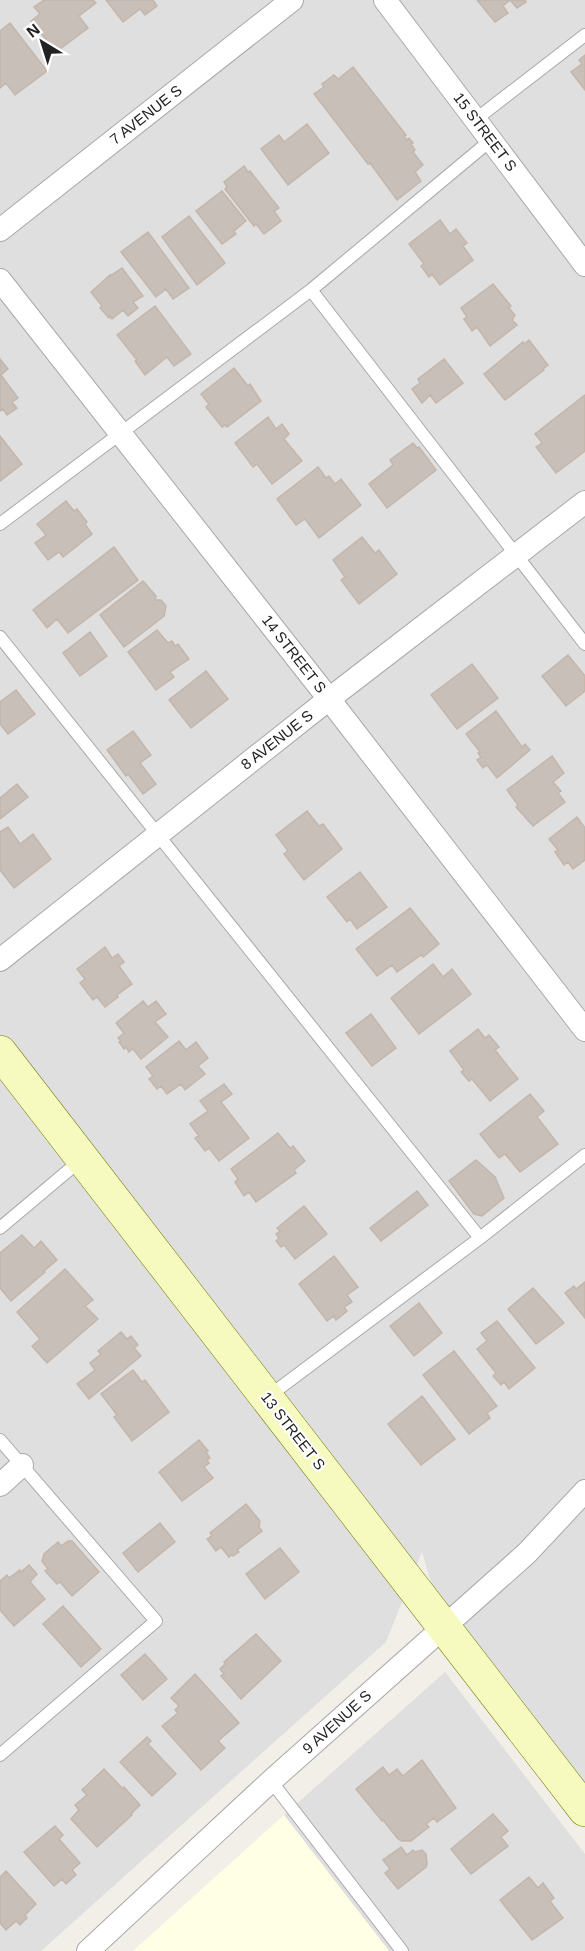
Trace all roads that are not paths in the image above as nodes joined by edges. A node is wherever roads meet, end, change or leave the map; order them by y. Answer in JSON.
{"nodes":[{"id":1,"x":292,"y":0,"type":"edge"},
{"id":2,"x":385,"y":0,"type":"edge"},
{"id":3,"x":585,"y":35,"type":"edge"},
{"id":4,"x":476,"y":120,"type":"junction"},
{"id":5,"x":491,"y":140,"type":"junction"},
{"id":6,"x":0,"y":230,"type":"edge"},
{"id":7,"x":585,"y":265,"type":"edge"},
{"id":8,"x":0,"y":280,"type":"edge"},
{"id":9,"x":311,"y":290,"type":"junction"},
{"id":10,"x":120,"y":433,"type":"junction"},
{"id":11,"x":585,"y":502,"type":"edge"},
{"id":12,"x":0,"y":525,"type":"edge"},
{"id":13,"x":516,"y":555,"type":"junction"},
{"id":14,"x":0,"y":637,"type":"edge"},
{"id":15,"x":585,"y":644,"type":"edge"},
{"id":16,"x":329,"y":699,"type":"junction"},
{"id":17,"x":158,"y":834,"type":"junction"},
{"id":18,"x":0,"y":960,"type":"edge"},
{"id":19,"x":585,"y":1030,"type":"edge"},
{"id":20,"x":0,"y":1052,"type":"edge"},
{"id":21,"x":585,"y":1155,"type":"edge"},
{"id":22,"x":82,"y":1159,"type":"junction"},
{"id":23,"x":0,"y":1228,"type":"edge"},
{"id":24,"x":480,"y":1238,"type":"junction"},
{"id":25,"x":267,"y":1398,"type":"junction"},
{"id":26,"x":0,"y":1440,"type":"edge"},
{"id":27,"x":22,"y":1465,"type":"junction"},
{"id":28,"x":0,"y":1485,"type":"edge"},
{"id":29,"x":585,"y":1491,"type":"edge"},
{"id":30,"x":444,"y":1627,"type":"junction"},
{"id":31,"x":0,"y":1755,"type":"edge"},
{"id":32,"x":271,"y":1781,"type":"junction"},
{"id":33,"x":585,"y":1810,"type":"edge"},
{"id":34,"x":88,"y":1951,"type":"edge"},
{"id":35,"x":402,"y":1951,"type":"edge"}],
"edges":[{"from":1,"to":6,"type":"street","name":"7 AVENUE S"},
{"from":2,"to":4,"type":"street","name":"15 STREET S"},
{"from":3,"to":4,"type":"lane"},
{"from":4,"to":5,"type":"street","name":"15 STREET S"},
{"from":5,"to":7,"type":"street","name":"15 STREET S"},
{"from":5,"to":9,"type":"lane"},
{"from":8,"to":10,"type":"street","name":"14 STREET S"},
{"from":9,"to":10,"type":"lane"},
{"from":9,"to":13,"type":"lane"},
{"from":10,"to":12,"type":"lane"},
{"from":10,"to":16,"type":"street","name":"14 STREET S"},
{"from":11,"to":13,"type":"street","name":"8 AVENUE S"},
{"from":13,"to":15,"type":"lane"},
{"from":13,"to":16,"type":"street","name":"8 AVENUE S"},
{"from":14,"to":17,"type":"lane"},
{"from":16,"to":17,"type":"street","name":"8 AVENUE S"},
{"from":16,"to":19,"type":"street","name":"14 STREET S"},
{"from":17,"to":18,"type":"street","name":"8 AVENUE S"},
{"from":17,"to":24,"type":"lane"},
{"from":20,"to":22,"type":"street","name":"13 STREET S"},
{"from":21,"to":24,"type":"lane"},
{"from":22,"to":23,"type":"lane"},
{"from":22,"to":25,"type":"street","name":"13 STREET S"},
{"from":24,"to":25,"type":"lane"},
{"from":25,"to":30,"type":"street","name":"13 STREET S"},
{"from":26,"to":27,"type":"lane"},
{"from":27,"to":28,"type":"street"},
{"from":27,"to":31,"type":"lane"},
{"from":29,"to":30,"type":"street","name":"9 AVENUE S"},
{"from":30,"to":32,"type":"street","name":"9 AVENUE S"},
{"from":30,"to":33,"type":"street","name":"13 STREET S"},
{"from":32,"to":34,"type":"street","name":"9 AVENUE S"},
{"from":32,"to":35,"type":"lane"}]}
